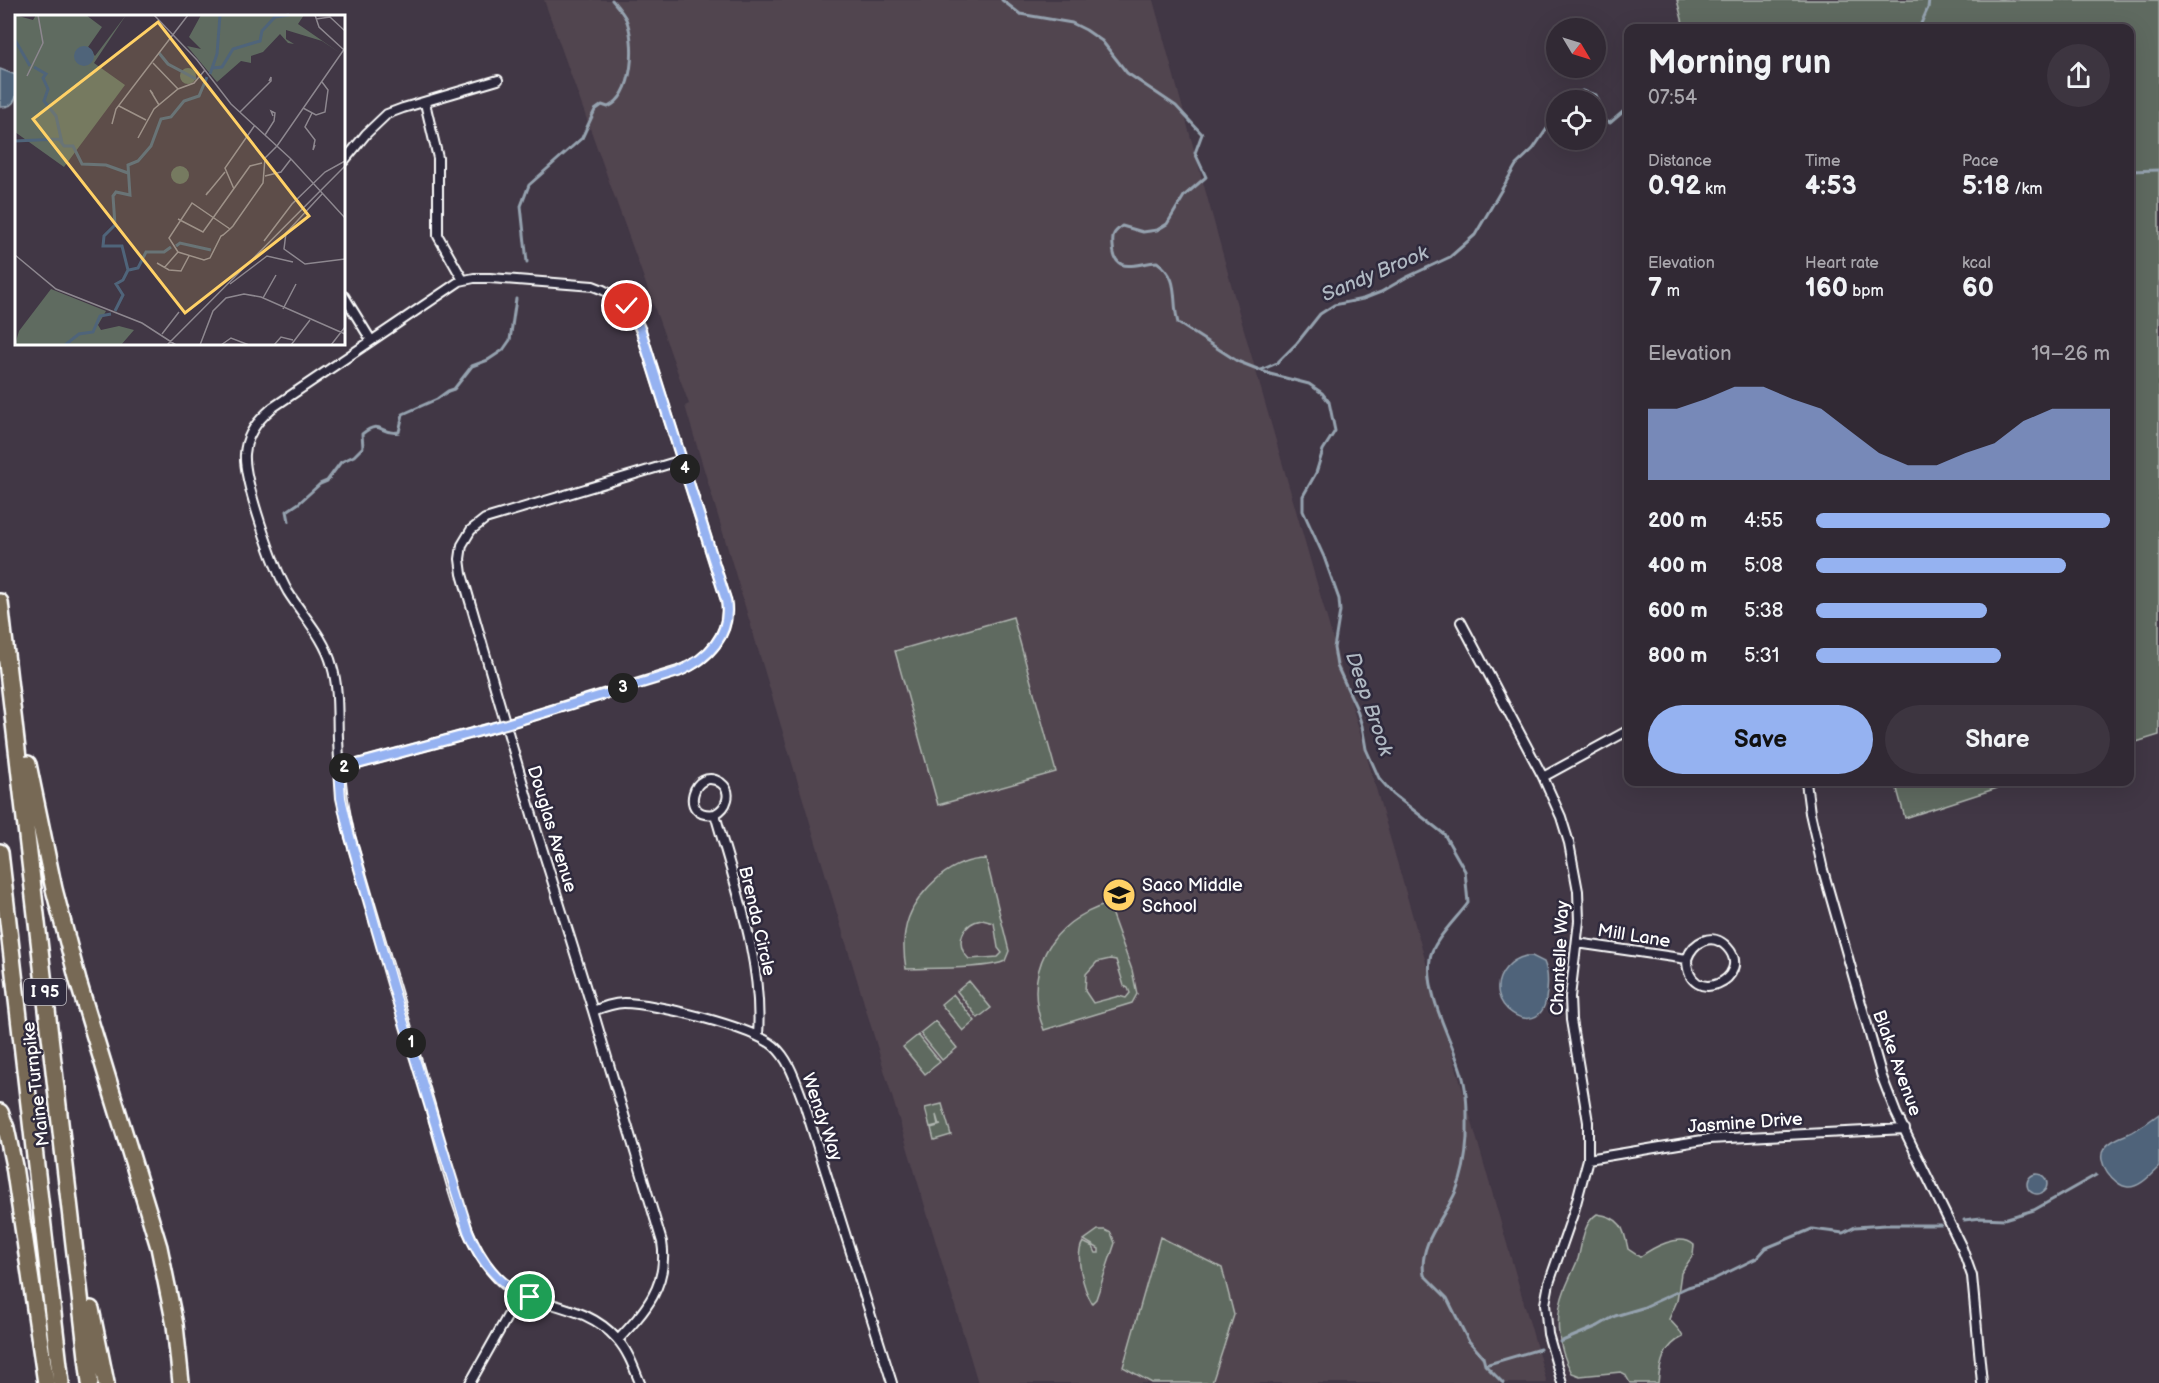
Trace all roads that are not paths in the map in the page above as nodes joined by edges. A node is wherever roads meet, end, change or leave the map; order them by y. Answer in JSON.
{"nodes":[{"id":1,"x":498,"y":80,"type":"dead end"},
{"id":2,"x":425,"y":103,"type":"junction"},
{"id":3,"x":345,"y":160,"type":"edge"},
{"id":4,"x":463,"y":280,"type":"junction"},
{"id":5,"x":345,"y":298,"type":"edge"},
{"id":6,"x":371,"y":340,"type":"junction"},
{"id":7,"x":682,"y":460,"type":"junction"},
{"id":8,"x":0,"y":602,"type":"edge"},
{"id":9,"x":1461,"y":622,"type":"dead end"},
{"id":10,"x":7,"y":661,"type":"junction"},
{"id":11,"x":506,"y":724,"type":"junction"},
{"id":12,"x":1624,"y":733,"type":"edge"},
{"id":13,"x":339,"y":769,"type":"junction"},
{"id":14,"x":1542,"y":777,"type":"junction"},
{"id":15,"x":1807,"y":786,"type":"edge"},
{"id":16,"x":716,"y":814,"type":"junction"},
{"id":17,"x":0,"y":852,"type":"edge"},
{"id":18,"x":1577,"y":943,"type":"junction"},
{"id":19,"x":1687,"y":959,"type":"junction"},
{"id":20,"x":593,"y":1011,"type":"junction"},
{"id":21,"x":758,"y":1036,"type":"junction"},
{"id":22,"x":0,"y":1112,"type":"edge"},
{"id":23,"x":1905,"y":1129,"type":"junction"},
{"id":24,"x":1588,"y":1159,"type":"junction"},
{"id":25,"x":70,"y":1207,"type":"junction"},
{"id":26,"x":520,"y":1294,"type":"junction"},
{"id":27,"x":618,"y":1340,"type":"junction"},
{"id":28,"x":46,"y":1383,"type":"edge"},
{"id":29,"x":62,"y":1383,"type":"edge"},
{"id":30,"x":90,"y":1383,"type":"edge"},
{"id":31,"x":106,"y":1383,"type":"edge"},
{"id":32,"x":181,"y":1383,"type":"edge"},
{"id":33,"x":470,"y":1383,"type":"edge"},
{"id":34,"x":640,"y":1383,"type":"edge"},
{"id":35,"x":891,"y":1383,"type":"edge"},
{"id":36,"x":1562,"y":1383,"type":"edge"},
{"id":37,"x":1982,"y":1383,"type":"edge"}],
"edges":[{"from":1,"to":2,"type":"street"},
{"from":2,"to":3,"type":"street"},
{"from":2,"to":4,"type":"street"},
{"from":4,"to":6,"type":"street"},
{"from":4,"to":7,"type":"street"},
{"from":5,"to":6,"type":"street"},
{"from":6,"to":13,"type":"street"},
{"from":7,"to":11,"type":"street"},
{"from":7,"to":11,"type":"street","name":"Douglas Avenue"},
{"from":8,"to":10,"type":"highway","name":"Maine Turnpike","number":"I 95"},
{"from":9,"to":14,"type":"street","name":"Chantelle Way"},
{"from":10,"to":25,"type":"highway","name":"Maine Turnpike","number":"I 95"},
{"from":10,"to":32,"type":"highway"},
{"from":11,"to":13,"type":"street"},
{"from":11,"to":20,"type":"street","name":"Douglas Avenue"},
{"from":12,"to":14,"type":"street"},
{"from":13,"to":26,"type":"street"},
{"from":14,"to":18,"type":"street","name":"Chantelle Way"},
{"from":15,"to":23,"type":"street","name":"Blake Avenue"},
{"from":16,"to":16,"type":"street"},
{"from":16,"to":21,"type":"street","name":"Brenda Circle"},
{"from":17,"to":29,"type":"highway","name":"Maine Turnpike","number":"I 95"},
{"from":18,"to":19,"type":"street","name":"Mill Lane"},
{"from":18,"to":24,"type":"street","name":"Chantelle Way"},
{"from":19,"to":19,"type":"street","name":"Mill Lane"},
{"from":20,"to":21,"type":"street","name":"Wendy Way"},
{"from":20,"to":27,"type":"street","name":"Douglas Avenue"},
{"from":21,"to":35,"type":"street","name":"Wendy Way"},
{"from":22,"to":28,"type":"highway"},
{"from":23,"to":24,"type":"street","name":"Jasmine Drive"},
{"from":23,"to":37,"type":"street","name":"Blake Avenue"},
{"from":24,"to":36,"type":"street","name":"Chantelle Way"},
{"from":25,"to":30,"type":"highway","name":"Maine Turnpike","number":"I 95"},
{"from":25,"to":31,"type":"highway"},
{"from":26,"to":27,"type":"street"},
{"from":26,"to":33,"type":"street"},
{"from":27,"to":34,"type":"street"}]}
